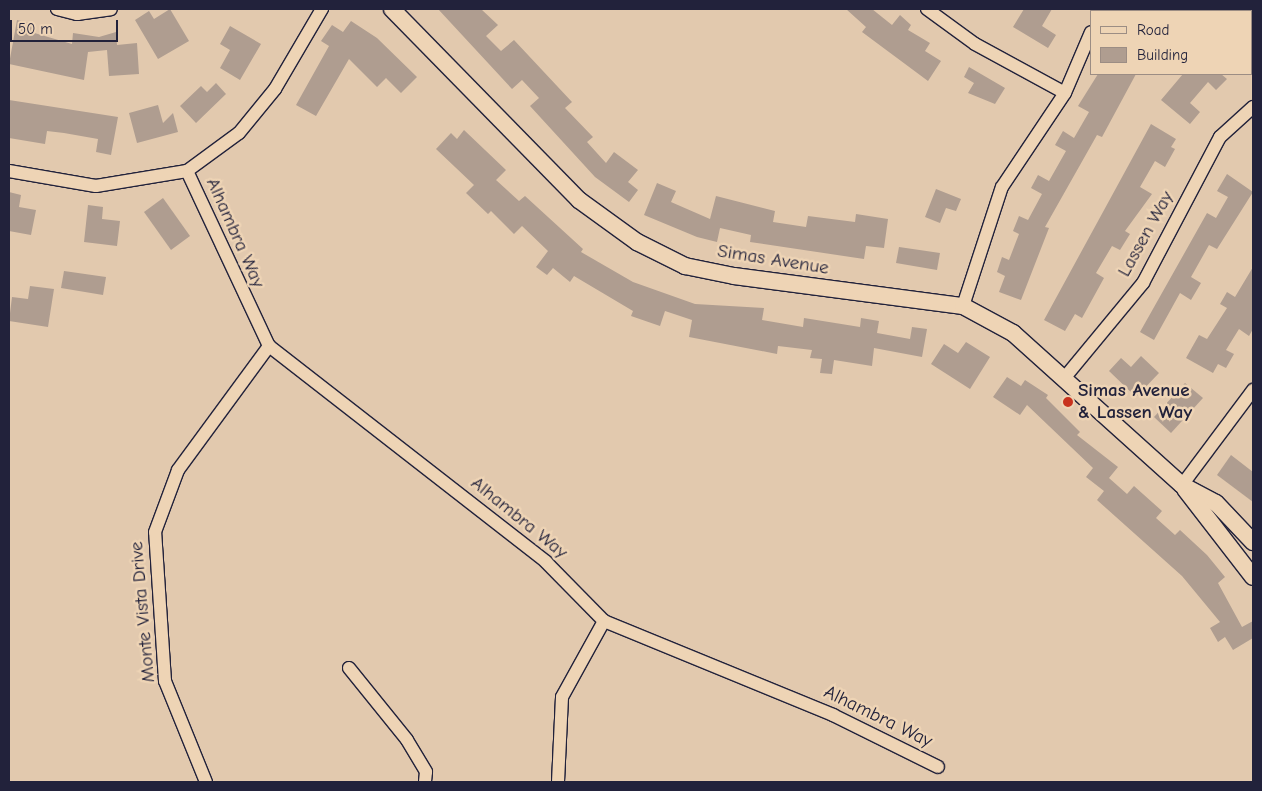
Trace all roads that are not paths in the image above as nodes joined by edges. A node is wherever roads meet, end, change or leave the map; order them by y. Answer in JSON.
{"nodes":[{"id":1,"x":57,"y":9,"type":"edge"},
{"id":2,"x":111,"y":9,"type":"edge"},
{"id":3,"x":322,"y":9,"type":"edge"},
{"id":4,"x":392,"y":9,"type":"edge"},
{"id":5,"x":927,"y":9,"type":"edge"},
{"id":6,"x":1090,"y":34,"type":"edge"},
{"id":7,"x":1065,"y":93,"type":"junction"},
{"id":8,"x":1253,"y":107,"type":"edge"},
{"id":9,"x":9,"y":171,"type":"edge"},
{"id":10,"x":186,"y":171,"type":"junction"},
{"id":11,"x":963,"y":306,"type":"junction"},
{"id":12,"x":269,"y":346,"type":"junction"},
{"id":13,"x":1066,"y":376,"type":"junction"},
{"id":14,"x":1253,"y":390,"type":"edge"},
{"id":15,"x":1182,"y":485,"type":"junction"},
{"id":16,"x":1253,"y":542,"type":"edge"},
{"id":17,"x":1253,"y":577,"type":"edge"},
{"id":18,"x":604,"y":621,"type":"junction"},
{"id":19,"x":349,"y":668,"type":"dead end"},
{"id":20,"x":938,"y":767,"type":"dead end"},
{"id":21,"x":206,"y":782,"type":"edge"},
{"id":22,"x":425,"y":782,"type":"edge"},
{"id":23,"x":558,"y":782,"type":"edge"}],
"edges":[{"from":1,"to":2,"type":"street"},
{"from":3,"to":10,"type":"street"},
{"from":4,"to":11,"type":"street","name":"Simas Avenue"},
{"from":5,"to":7,"type":"street"},
{"from":6,"to":7,"type":"street"},
{"from":7,"to":11,"type":"street"},
{"from":8,"to":13,"type":"street","name":"Lassen Way"},
{"from":9,"to":10,"type":"street"},
{"from":10,"to":12,"type":"street","name":"Alhambra Way"},
{"from":11,"to":13,"type":"street","name":"Simas Avenue"},
{"from":12,"to":18,"type":"street","name":"Alhambra Way"},
{"from":12,"to":21,"type":"street","name":"Monte Vista Drive"},
{"from":13,"to":15,"type":"street","name":"Simas Avenue"},
{"from":14,"to":15,"type":"street"},
{"from":15,"to":16,"type":"street","name":"Simas Avenue"},
{"from":15,"to":17,"type":"street","name":"Simas Avenue"},
{"from":18,"to":20,"type":"street","name":"Alhambra Way"},
{"from":18,"to":23,"type":"street"},
{"from":19,"to":22,"type":"street"}]}
